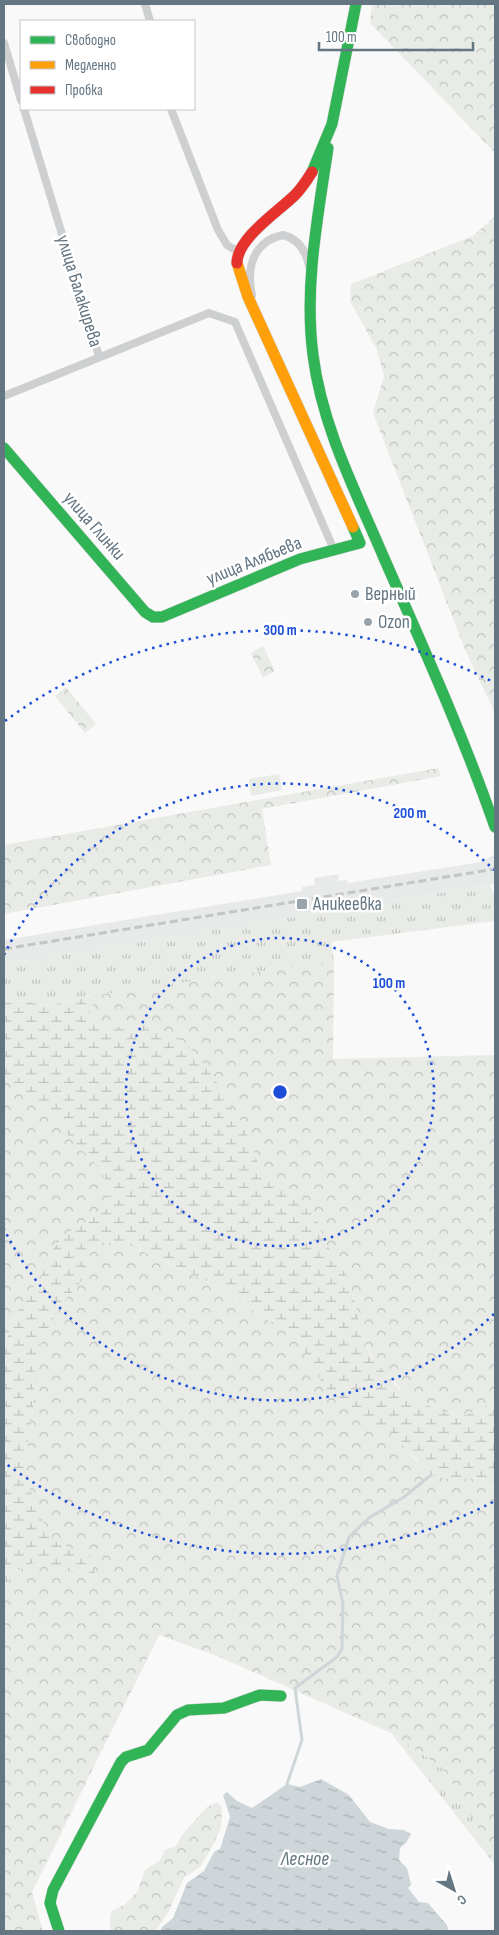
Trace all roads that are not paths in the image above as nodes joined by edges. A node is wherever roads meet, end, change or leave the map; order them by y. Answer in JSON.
{"nodes":[{"id":1,"x":145,"y":4,"type":"edge"},
{"id":2,"x":356,"y":4,"type":"edge"},
{"id":3,"x":150,"y":20,"type":"edge"},
{"id":4,"x":4,"y":43,"type":"edge"},
{"id":5,"x":20,"y":97,"type":"edge"},
{"id":6,"x":24,"y":110,"type":"edge"},
{"id":7,"x":171,"y":110,"type":"edge"},
{"id":8,"x":333,"y":117,"type":"junction"},
{"id":9,"x":239,"y":252,"type":"junction"},
{"id":10,"x":310,"y":278,"type":"junction"},
{"id":11,"x":254,"y":309,"type":"junction"},
{"id":12,"x":99,"y":356,"type":"junction"},
{"id":13,"x":4,"y":396,"type":"edge"},
{"id":14,"x":4,"y":448,"type":"edge"},
{"id":15,"x":334,"y":550,"type":"junction"},
{"id":16,"x":162,"y":617,"type":"joint"},
{"id":17,"x":495,"y":827,"type":"edge"},
{"id":18,"x":281,"y":1696,"type":"dead end"},
{"id":19,"x":59,"y":1931,"type":"edge"}],
"edges":[{"from":1,"to":3,"type":"street"},
{"from":2,"to":8,"type":"street"},
{"from":4,"to":5,"type":"street"},
{"from":6,"to":12,"type":"street","name":"улица Балакирева"},
{"from":7,"to":9,"type":"street"},
{"from":8,"to":9,"type":"street"},
{"from":8,"to":10,"type":"street"},
{"from":9,"to":11,"type":"street"},
{"from":10,"to":11,"type":"street"},
{"from":10,"to":17,"type":"street"},
{"from":11,"to":15,"type":"street","name":"улица Алябьева"},
{"from":12,"to":13,"type":"street"},
{"from":12,"to":15,"type":"street","name":"улица Балакирева"},
{"from":14,"to":16,"type":"street","name":"улица Глинки"},
{"from":15,"to":16,"type":"street","name":"улица Алябьева"},
{"from":18,"to":19,"type":"street"}]}
